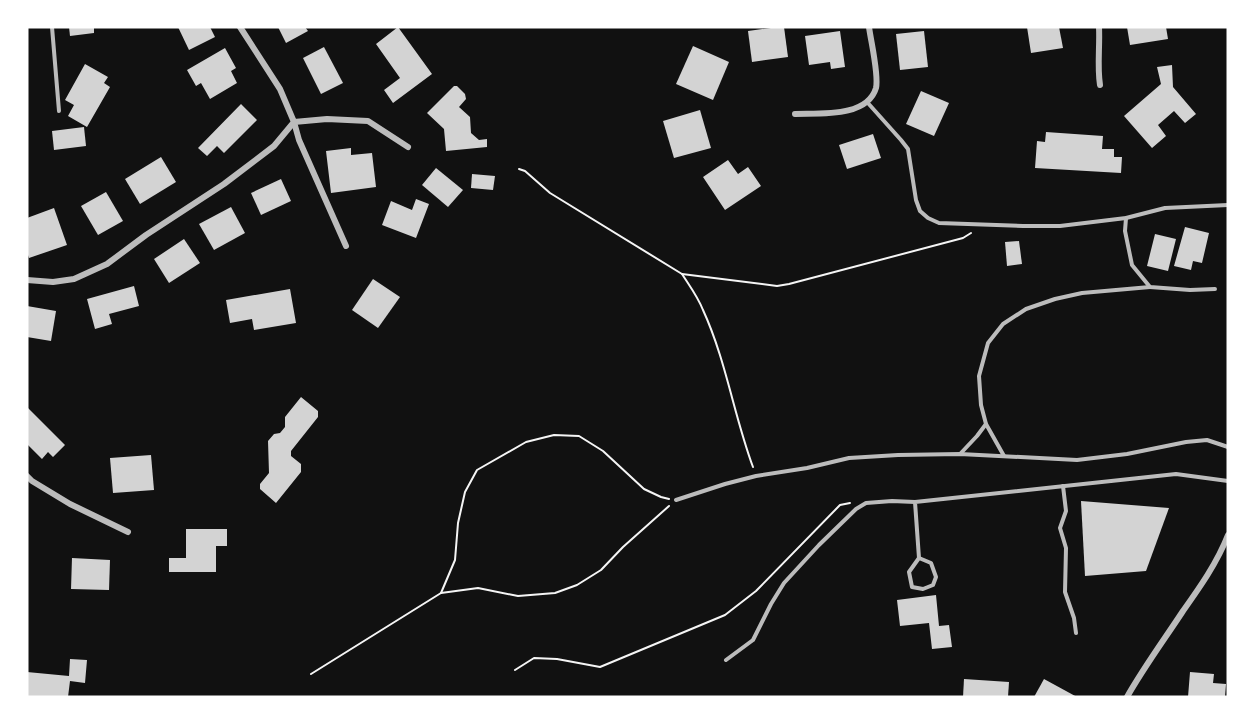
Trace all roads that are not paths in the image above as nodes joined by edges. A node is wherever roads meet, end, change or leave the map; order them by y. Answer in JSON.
{"nodes":[{"id":1,"x":52,"y":27,"type":"edge"},
{"id":2,"x":240,"y":27,"type":"edge"},
{"id":3,"x":869,"y":27,"type":"edge"},
{"id":4,"x":1099,"y":27,"type":"edge"},
{"id":5,"x":1100,"y":85,"type":"dead end"},
{"id":6,"x":867,"y":102,"type":"junction"},
{"id":7,"x":59,"y":111,"type":"dead end"},
{"id":8,"x":795,"y":114,"type":"dead end"},
{"id":9,"x":294,"y":122,"type":"junction"},
{"id":10,"x":408,"y":147,"type":"dead end"},
{"id":11,"x":1228,"y":206,"type":"edge"},
{"id":12,"x":1126,"y":218,"type":"junction"},
{"id":13,"x":346,"y":246,"type":"dead end"},
{"id":14,"x":27,"y":280,"type":"edge"},
{"id":15,"x":1150,"y":286,"type":"junction"},
{"id":16,"x":1215,"y":289,"type":"dead end"},
{"id":17,"x":986,"y":424,"type":"junction"},
{"id":18,"x":1228,"y":447,"type":"edge"},
{"id":19,"x":960,"y":454,"type":"junction"},
{"id":20,"x":1004,"y":456,"type":"junction"},
{"id":21,"x":27,"y":476,"type":"edge"},
{"id":22,"x":1228,"y":481,"type":"edge"},
{"id":23,"x":1063,"y":486,"type":"junction"},
{"id":24,"x":676,"y":500,"type":"road end"},
{"id":25,"x":915,"y":502,"type":"junction"},
{"id":26,"x":129,"y":532,"type":"dead end"},
{"id":27,"x":1228,"y":535,"type":"edge"},
{"id":28,"x":919,"y":558,"type":"junction"},
{"id":29,"x":1076,"y":633,"type":"dead end"},
{"id":30,"x":726,"y":660,"type":"dead end"},
{"id":31,"x":1127,"y":697,"type":"edge"}],
"edges":[{"from":1,"to":7,"type":"lane"},
{"from":2,"to":9,"type":"street"},
{"from":3,"to":6,"type":"street"},
{"from":4,"to":5,"type":"street"},
{"from":6,"to":8,"type":"street"},
{"from":6,"to":12,"type":"lane"},
{"from":9,"to":10,"type":"street"},
{"from":9,"to":13,"type":"street"},
{"from":9,"to":14,"type":"street"},
{"from":11,"to":12,"type":"lane"},
{"from":12,"to":15,"type":"lane"},
{"from":15,"to":16,"type":"lane"},
{"from":15,"to":17,"type":"lane"},
{"from":17,"to":19,"type":"lane"},
{"from":17,"to":20,"type":"lane"},
{"from":18,"to":20,"type":"lane"},
{"from":19,"to":20,"type":"lane"},
{"from":19,"to":24,"type":"lane"},
{"from":21,"to":26,"type":"street"},
{"from":22,"to":23,"type":"lane"},
{"from":23,"to":25,"type":"lane"},
{"from":23,"to":29,"type":"lane"},
{"from":25,"to":28,"type":"lane"},
{"from":25,"to":30,"type":"lane"},
{"from":27,"to":31,"type":"street"},
{"from":28,"to":28,"type":"lane"}]}
